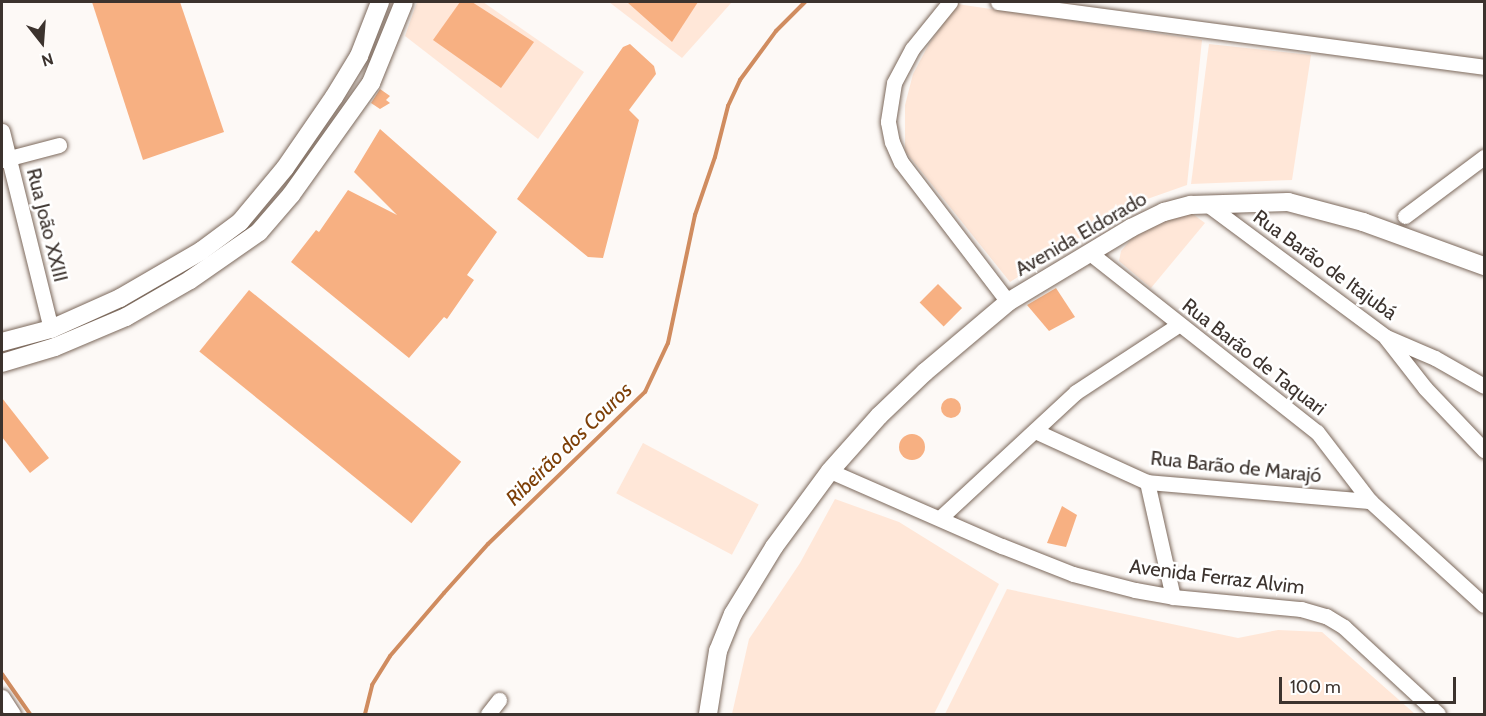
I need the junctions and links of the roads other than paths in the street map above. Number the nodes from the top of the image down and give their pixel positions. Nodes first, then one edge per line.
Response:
1 (380, 2) edge
2 (404, 2) edge
3 (950, 2) edge
4 (998, 2) edge
5 (1485, 67) edge
6 (2, 131) edge
7 (59, 145) dead end
8 (1485, 157) edge
9 (5, 159) edge
10 (1207, 204) junction
11 (1405, 216) dead end
12 (1090, 253) junction
13 (1485, 266) edge
14 (1008, 302) junction
15 (1178, 325) junction
16 (51, 328) junction
17 (1386, 337) junction
18 (2, 342) edge
19 (2, 363) edge
20 (1485, 386) edge
21 (1035, 431) junction
22 (1485, 450) edge
23 (830, 471) junction
24 (1147, 482) junction
25 (1370, 501) junction
26 (940, 518) junction
27 (1173, 597) junction
28 (1485, 605) edge
29 (2, 697) edge
30 (499, 700) dead end
31 (13, 714) edge
32 (488, 714) edge
33 (708, 714) edge
34 (1438, 714) edge

1 - 16 main road
2 - 19 main road
3 - 14 street
4 - 5 street
6 - 9 street, Rua João XXIII
7 - 9 street
8 - 11 street
9 - 16 street, Rua João XXIII
10 - 12 main road, Avenida Eldorado
10 - 13 main road, Avenida Eldorado
10 - 17 street, Rua Barão de Itajubá
12 - 14 main road, Avenida Eldorado
12 - 15 street, Rua Barão de Taquari
14 - 23 main road, Avenida Eldorado
15 - 21 street
15 - 25 street, Rua Barão de Taquari
16 - 18 main road
17 - 20 street, Rua Barão de Itajubá
17 - 22 street
21 - 24 street, Rua Barão de Marajó
21 - 26 street
23 - 26 street, Avenida Ferraz Alvim
23 - 33 main road, Avenida Eldorado
24 - 25 street, Rua Barão de Marajó
24 - 27 street
25 - 28 street, Rua Barão de Taquari
26 - 27 street, Avenida Ferraz Alvim
27 - 34 street, Avenida Ferraz Alvim
29 - 31 street
30 - 32 street

